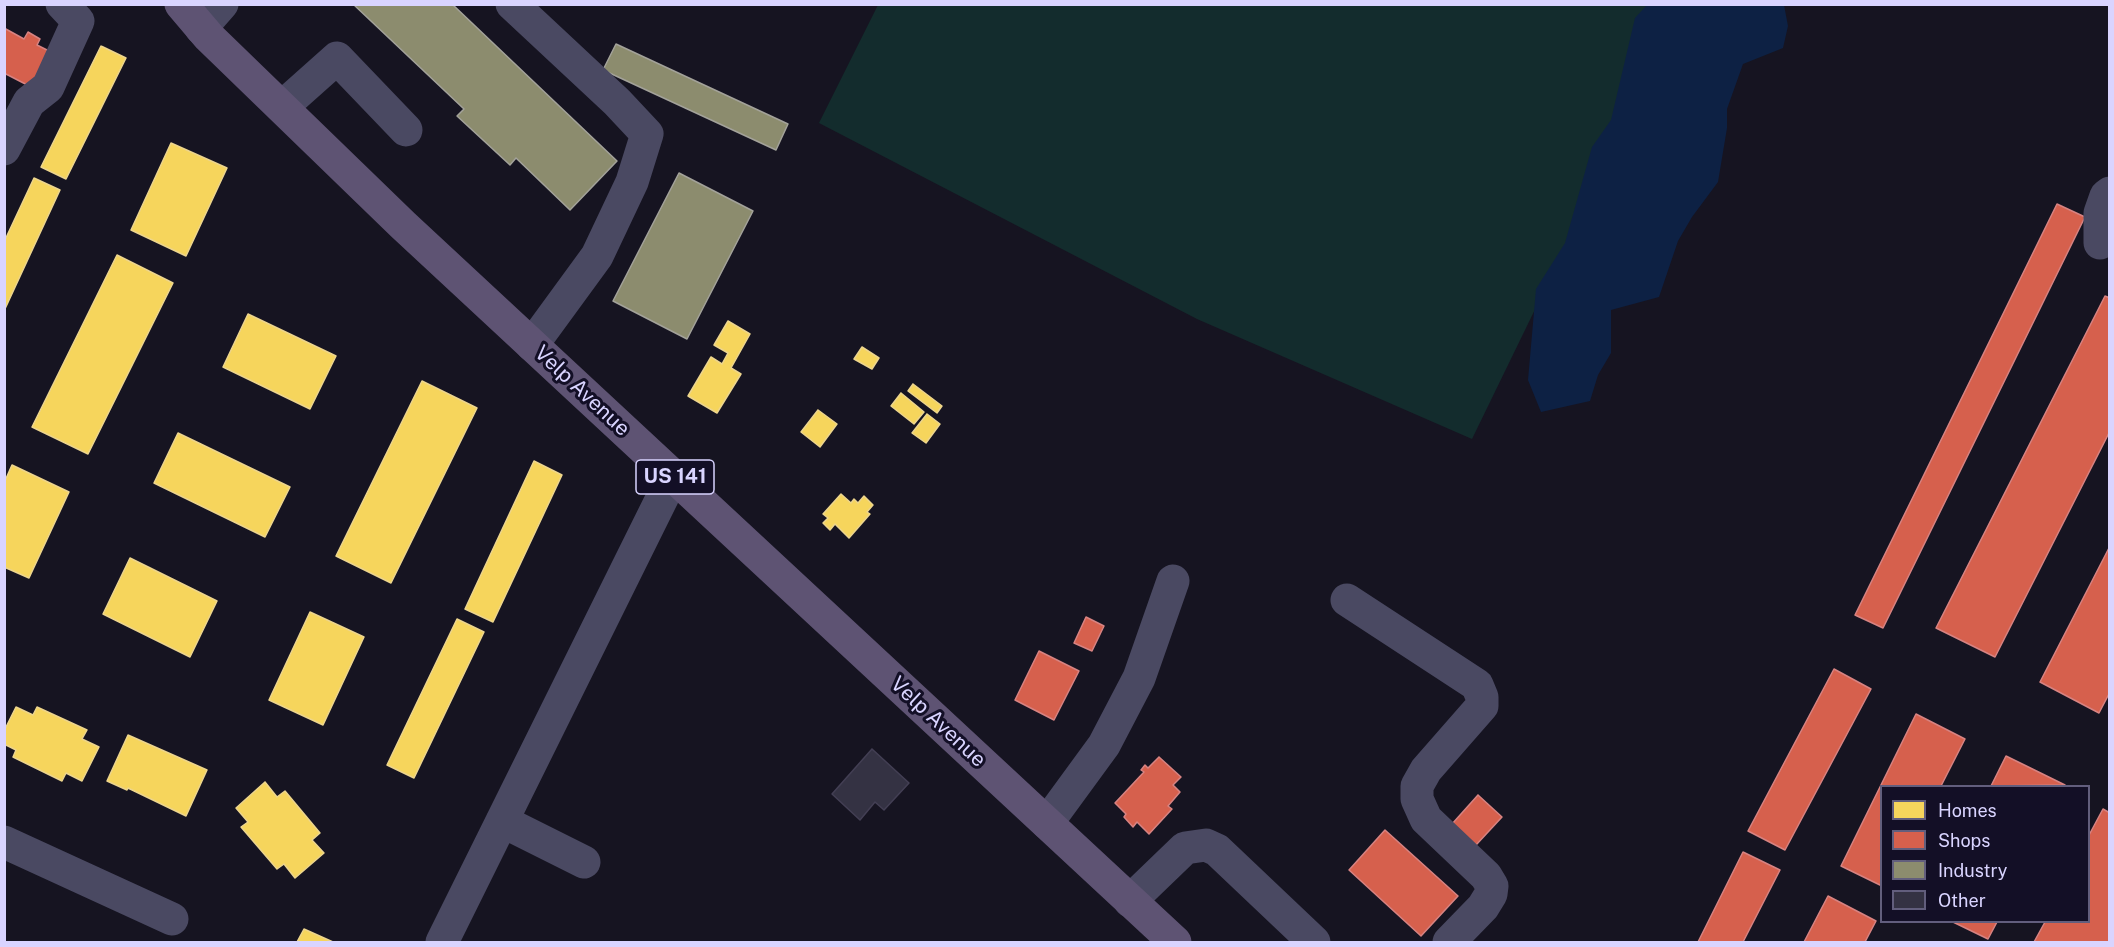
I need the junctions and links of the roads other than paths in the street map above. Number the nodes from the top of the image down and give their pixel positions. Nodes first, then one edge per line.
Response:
1 (512, 4) edge
2 (201, 12) edge
3 (70, 13) edge
4 (282, 107) junction
5 (406, 130) dead end
6 (4, 149) edge
7 (2109, 193) edge
8 (2100, 243) dead end
9 (532, 345) junction
10 (673, 476) junction
11 (1173, 581) dead end
12 (1347, 600) dead end
13 (502, 821) junction
14 (1047, 824) junction
15 (4, 842) edge
16 (584, 862) dead end
17 (1130, 900) junction
18 (172, 919) dead end
19 (442, 942) edge
20 (1175, 942) edge
21 (1314, 942) edge
22 (1449, 942) edge

1 - 9 street
2 - 4 main road, Velp Avenue / US 141
3 - 6 street
4 - 5 street
4 - 9 main road, Velp Avenue / US 141
7 - 8 street
9 - 10 main road, Velp Avenue / US 141
10 - 13 street
10 - 14 main road, Velp Avenue / US 141
11 - 14 street
12 - 22 street
13 - 16 street
13 - 19 street
14 - 17 main road, Velp Avenue / US 141
15 - 18 street
17 - 20 main road, Velp Avenue / US 141
17 - 21 street

